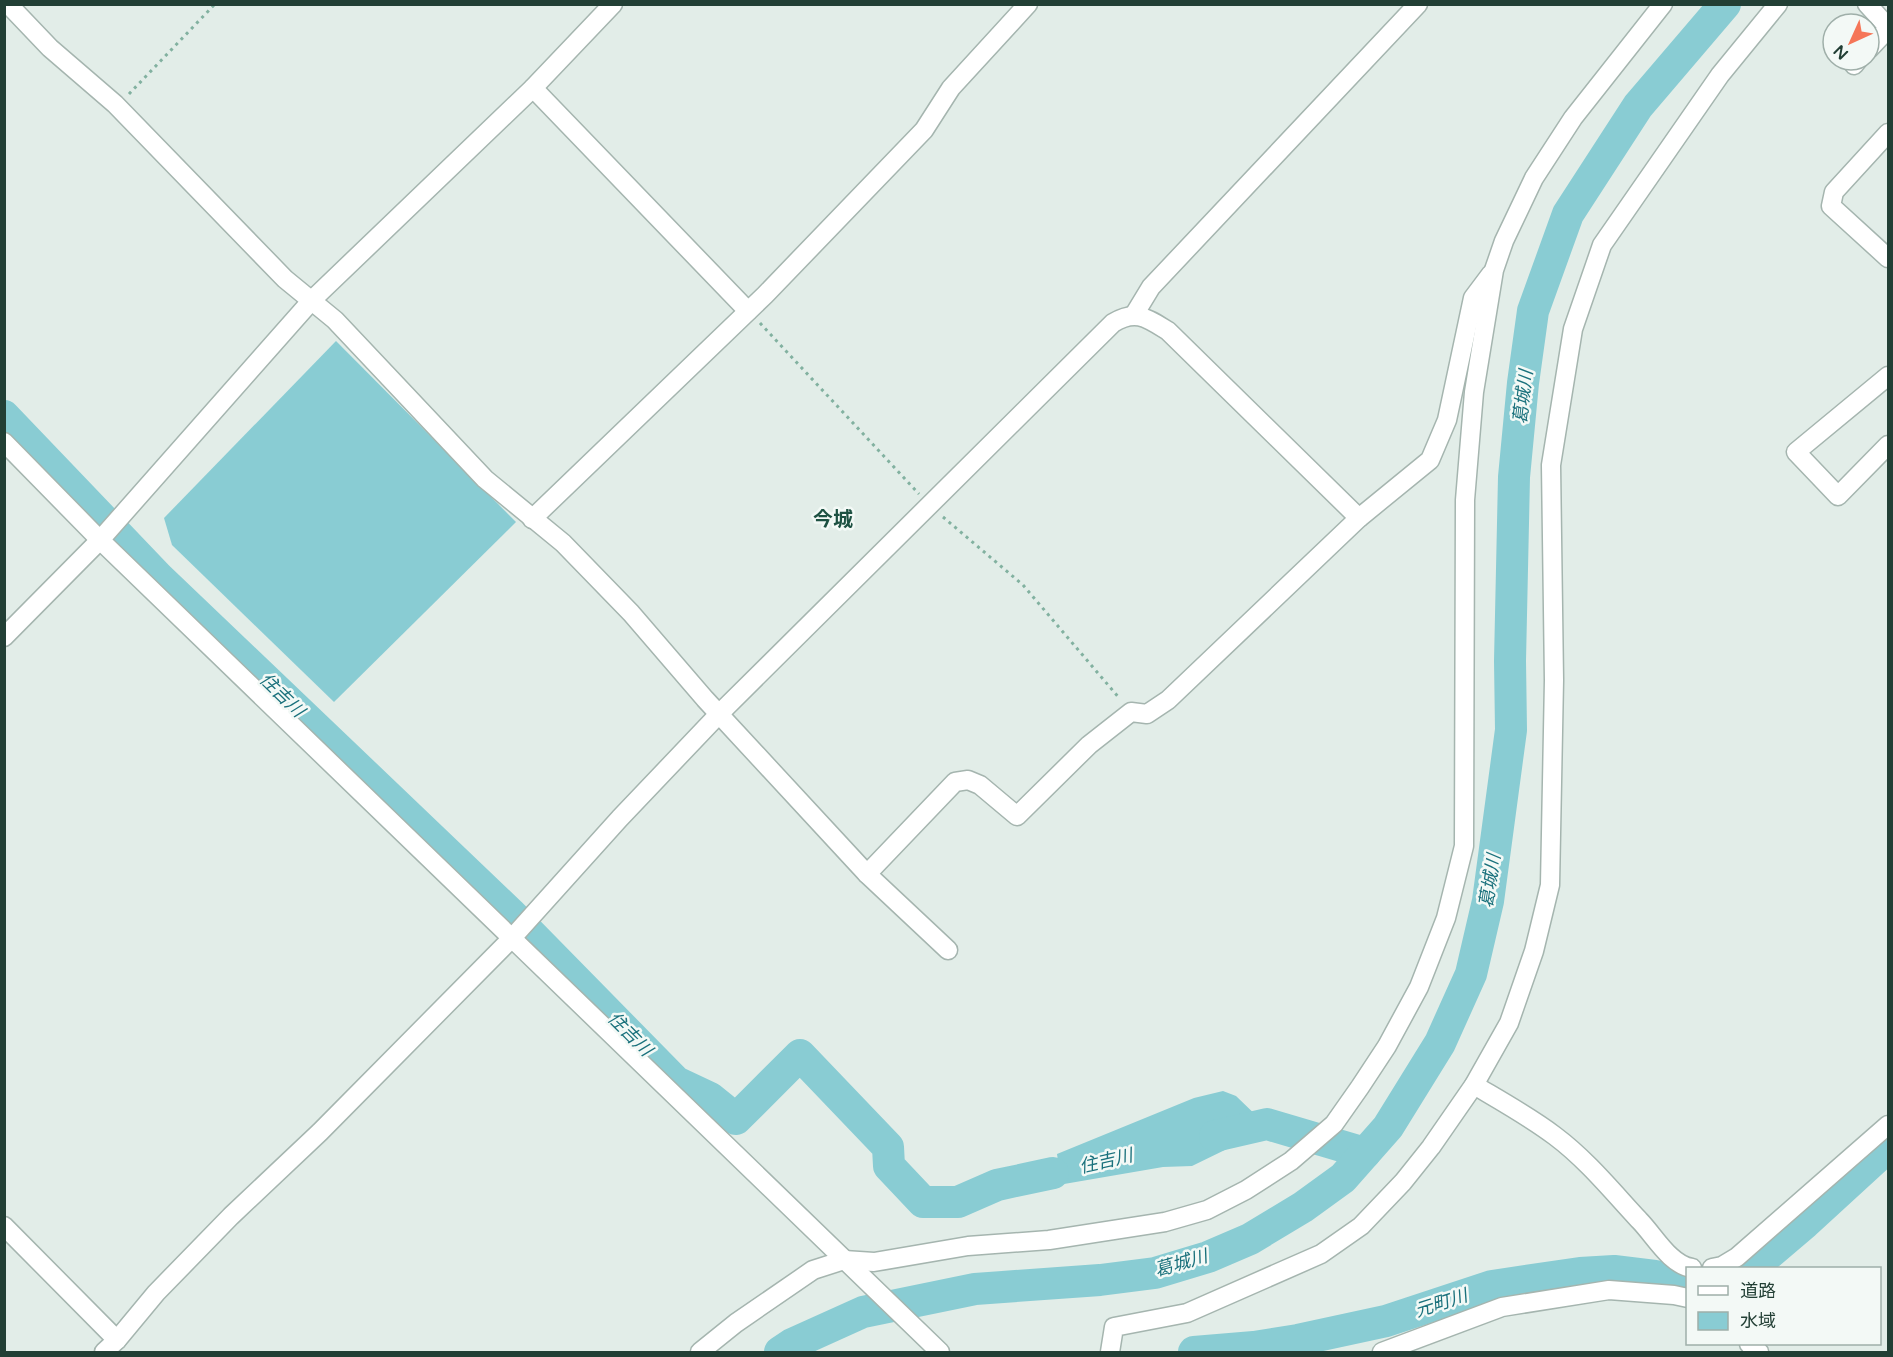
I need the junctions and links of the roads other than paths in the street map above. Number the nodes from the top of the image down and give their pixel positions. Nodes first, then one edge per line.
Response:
1 (8, 4) edge
2 (613, 4) edge
3 (1028, 4) edge
4 (1419, 4) edge
5 (1664, 4) edge
6 (1778, 4) edge
7 (1867, 4) edge
8 (1888, 28) edge
9 (533, 88) junction
10 (1888, 133) edge
11 (1888, 258) edge
12 (1494, 270) junction
13 (312, 300) junction
14 (748, 311) junction
15 (1134, 315) junction
16 (1888, 376) edge
17 (4, 442) edge
18 (1888, 445) edge
19 (1359, 518) junction
20 (532, 519) junction
21 (107, 532) junction
22 (4, 637) edge
23 (719, 714) junction
24 (867, 874) junction
25 (518, 930) junction
26 (948, 950) dead end
27 (1474, 1085) junction
28 (1888, 1125) edge
29 (4, 1226) edge
30 (844, 1260) junction
31 (1680, 1265) edge
32 (1719, 1267) edge
33 (1679, 1295) edge
34 (111, 1346) edge
35 (1111, 1349) edge
36 (700, 1353) edge
37 (939, 1353) edge
38 (1382, 1353) edge

1 - 13 street
2 - 9 street
3 - 14 street
4 - 15 street
5 - 12 street
6 - 27 street
7 - 8 street
9 - 13 street
9 - 14 street
10 - 11 street
12 - 19 street
12 - 30 street
13 - 20 street
13 - 21 street
14 - 20 street
15 - 19 street
15 - 23 street
16 - 18 street
17 - 21 street
19 - 24 street
20 - 23 street
21 - 22 street
21 - 25 street
23 - 24 street
23 - 25 street
24 - 26 street
25 - 30 street
25 - 34 street
27 - 31 street
27 - 35 street
28 - 32 street
29 - 34 street
30 - 36 street
30 - 37 street
31 - 33 street
33 - 38 street

